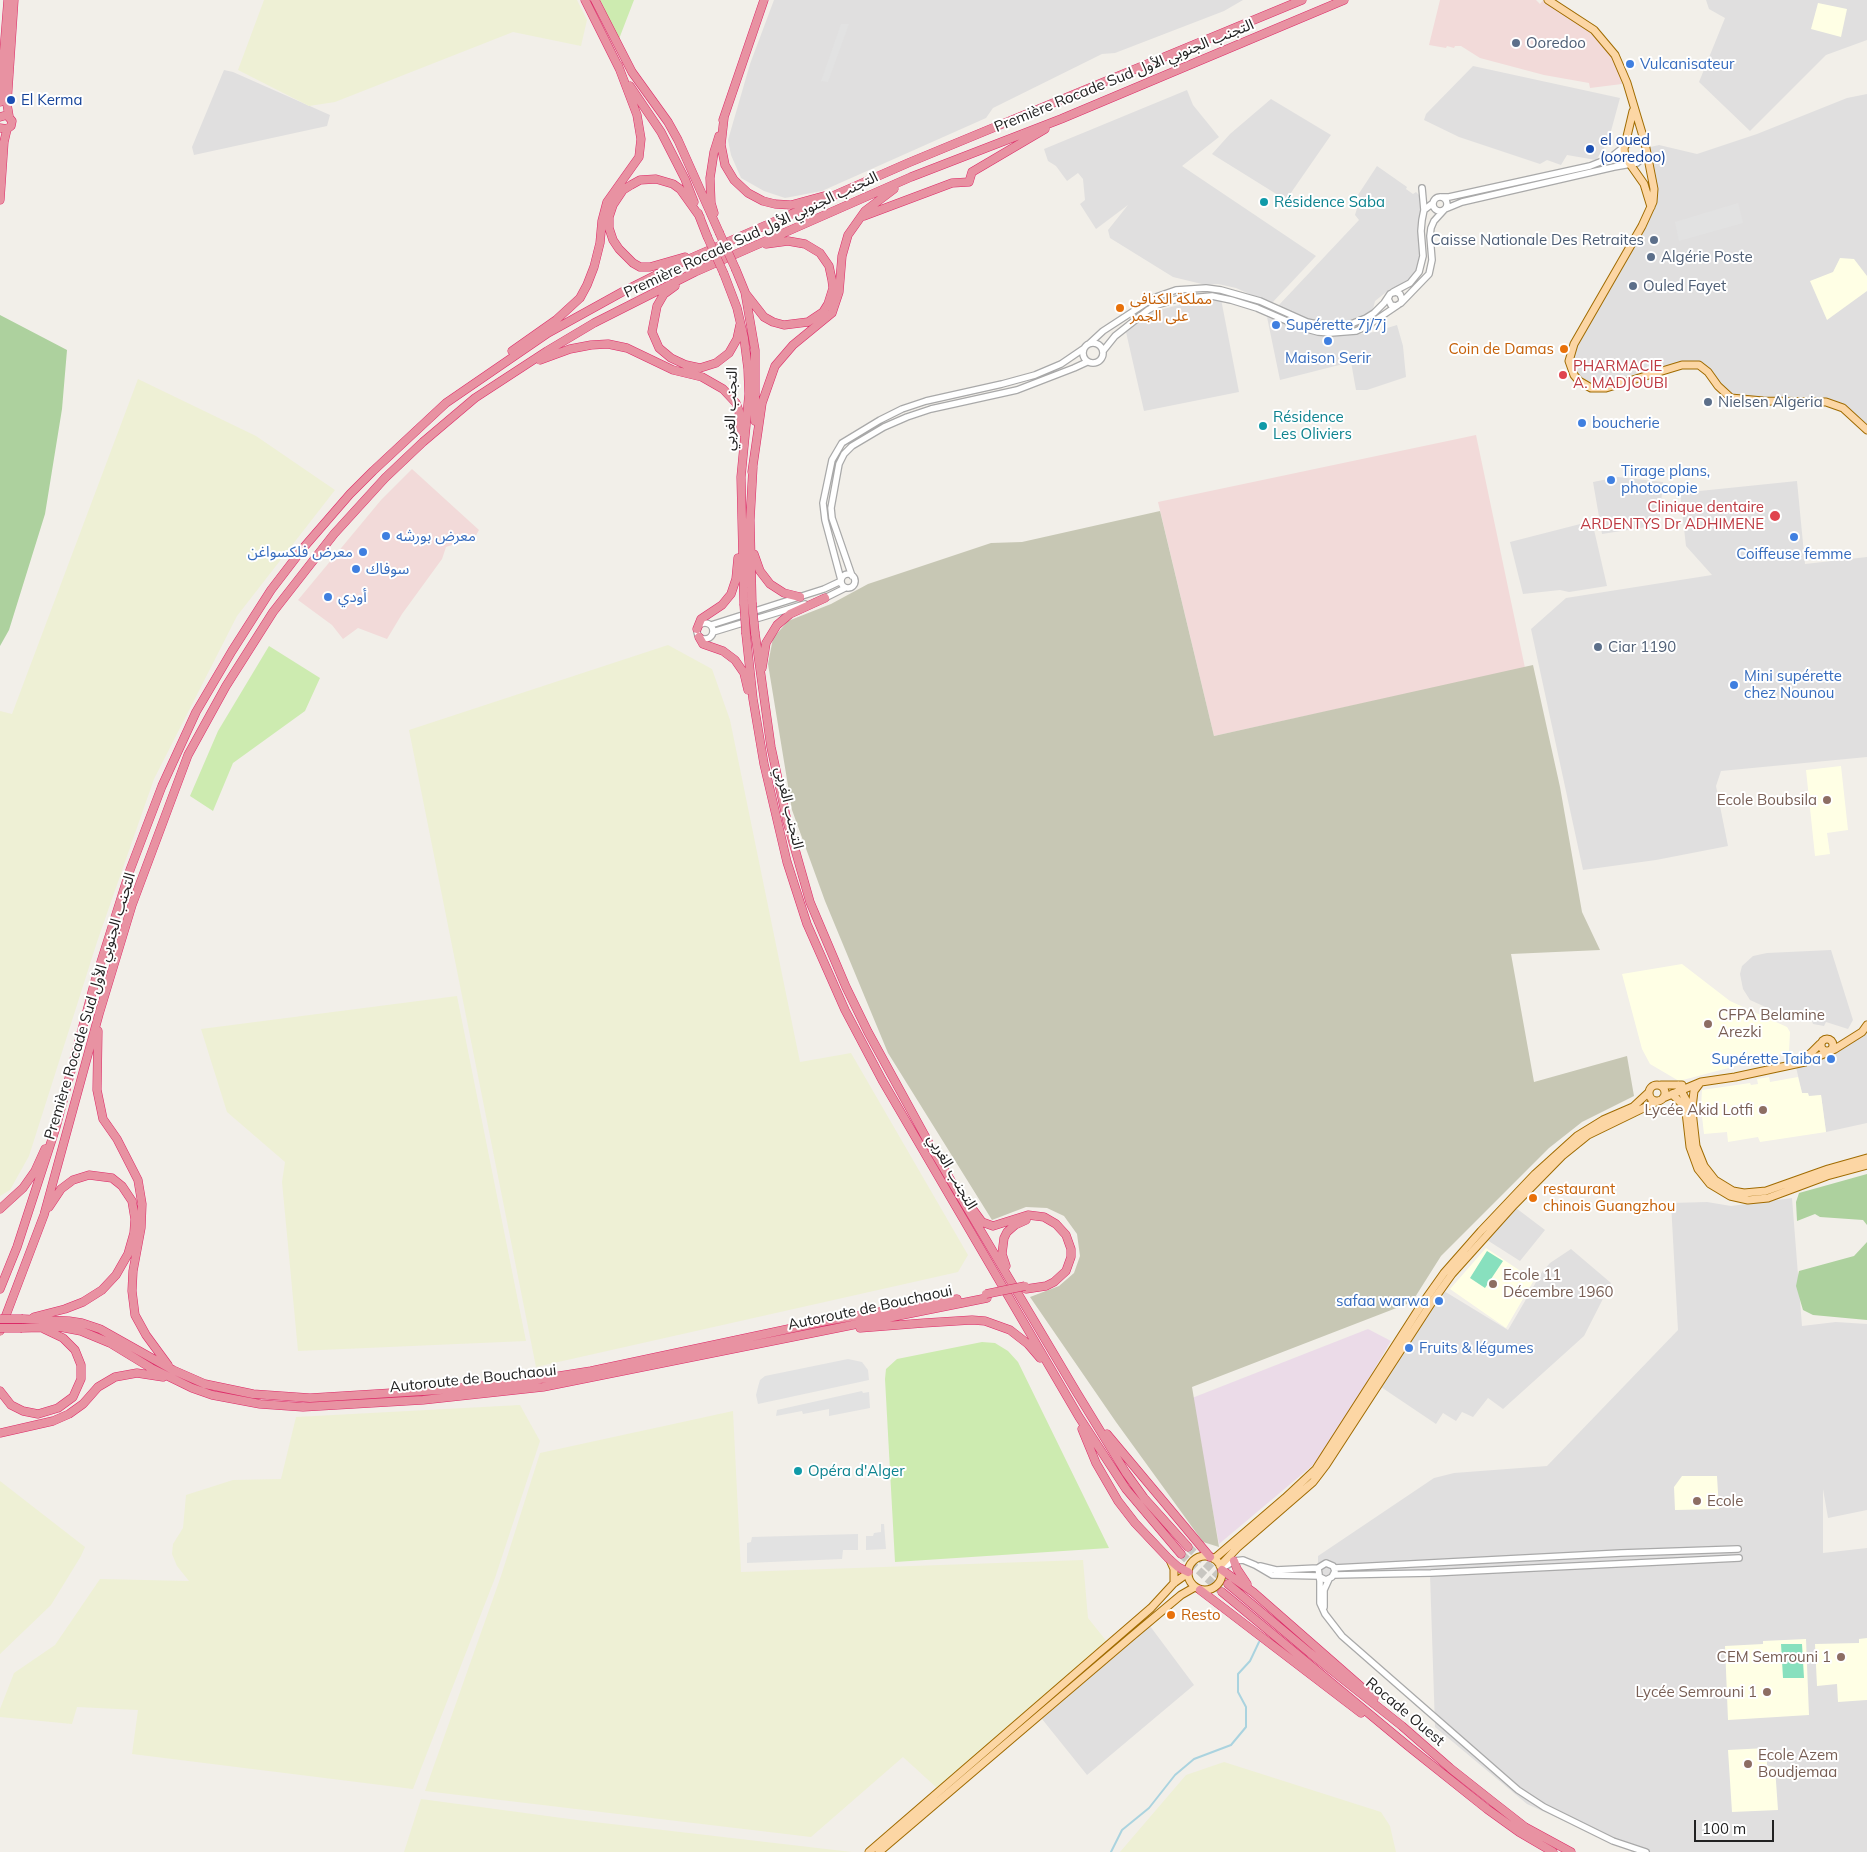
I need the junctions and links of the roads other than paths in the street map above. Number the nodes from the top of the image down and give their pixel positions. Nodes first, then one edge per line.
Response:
1 (8, 0) edge
2 (14, 0) edge
3 (585, 0) edge
4 (595, 0) edge
5 (764, 0) edge
6 (1302, 0) edge
7 (1344, 0) edge
8 (1548, 0) edge
9 (618, 65) junction
10 (0, 102) edge
11 (1634, 109) junction
12 (10, 116) junction
13 (0, 117) edge
14 (724, 118) junction
15 (1061, 118) junction
16 (4, 128) edge
17 (1645, 143) junction
18 (1625, 146) junction
19 (1647, 154) junction
20 (908, 164) junction
21 (1629, 165) junction
22 (911, 177) junction
23 (1422, 188) dead end
24 (1441, 197) junction
25 (0, 200) edge
26 (1433, 203) junction
27 (1651, 208) junction
28 (1444, 209) junction
29 (1424, 210) junction
30 (700, 217) junction
31 (858, 219) junction
32 (719, 232) junction
33 (729, 242) junction
34 (730, 256) junction
35 (689, 275) junction
36 (745, 292) junction
37 (1391, 294) junction
38 (1400, 304) junction
39 (740, 323) junction
40 (1090, 343) junction
41 (1083, 349) junction
42 (1103, 351) junction
43 (1087, 362) junction
44 (516, 372) junction
45 (446, 403) junction
46 (1867, 430) edge
47 (752, 472) junction
48 (741, 476) junction
49 (741, 529) junction
50 (750, 533) junction
51 (852, 576) junction
52 (841, 581) junction
53 (846, 588) junction
54 (800, 597) junction
55 (824, 598) junction
56 (748, 603) junction
57 (711, 625) junction
58 (713, 632) junction
59 (698, 633) junction
60 (761, 680) junction
61 (756, 713) junction
62 (99, 1014) junction
63 (1867, 1025) edge
64 (1856, 1034) junction
65 (1828, 1038) junction
66 (1820, 1044) junction
67 (1830, 1050) junction
68 (1786, 1067) junction
69 (1701, 1082) junction
70 (1661, 1085) junction
71 (1680, 1088) junction
72 (1648, 1093) junction
73 (1672, 1094) junction
74 (1661, 1100) junction
75 (1692, 1110) junction
76 (56, 1126) junction
77 (1867, 1158) edge
78 (1867, 1165) edge
79 (943, 1167) junction
80 (0, 1209) edge
81 (44, 1215) junction
82 (1025, 1288) junction
83 (0, 1289) edge
84 (1019, 1295) junction
85 (986, 1296) junction
86 (0, 1319) edge
87 (24, 1319) junction
88 (37, 1327) junction
89 (0, 1329) edge
90 (804, 1335) junction
91 (172, 1374) junction
92 (0, 1391) edge
93 (1066, 1395) junction
94 (1087, 1410) junction
95 (1079, 1417) junction
96 (0, 1433) edge
97 (1188, 1547) tunnel mouth
98 (1738, 1549) dead end
99 (1181, 1554) tunnel mouth
100 (1529, 1557) junction
101 (1168, 1558) junction
102 (1212, 1558) junction
103 (1516, 1558) junction
104 (1739, 1558) dead end
105 (1234, 1561) junction
106 (1438, 1562) junction
107 (1426, 1563) junction
108 (1255, 1565) junction
109 (1221, 1568) junction
110 (1318, 1568) junction
111 (1517, 1569) junction
112 (1529, 1569) junction
113 (1188, 1573) junction
114 (1426, 1573) junction
115 (1438, 1573) junction
116 (1332, 1574) junction
117 (1319, 1577) junction
118 (1174, 1583) junction
119 (1228, 1584) tunnel mouth
120 (1198, 1588) junction
121 (1222, 1592) tunnel mouth
122 (1253, 1592) junction
123 (1325, 1614) junction
124 (1402, 1726) junction
125 (1408, 1746) junction
126 (869, 1852) edge
127 (879, 1852) edge
128 (1553, 1852) edge
129 (1571, 1852) edge
130 (1646, 1852) edge

1 - 10 highway
2 - 12 highway
3 - 9 highway, التجنب الغربي
4 - 32 highway, التجنب الغربي
5 - 14 highway
6 - 20 highway, Première Rocade Sud التجنب الجنوبي الأول
7 - 15 highway, Première Rocade Sud التجنب الجنوبي الأول
8 - 11 main road
9 - 30 highway, التجنب الغربي
9 - 45 highway
11 - 17 main road
11 - 18 main road
12 - 13 highway
12 - 16 highway
14 - 20 highway
14 - 32 highway
15 - 22 highway, Première Rocade Sud التجنب الجنوبي الأول
15 - 31 highway
16 - 25 highway
17 - 18 street
17 - 19 main road
18 - 21 main road
18 - 24 street
19 - 21 street
19 - 27 main road
20 - 33 highway, Première Rocade Sud التجنب الجنوبي الأول
21 - 27 main road
21 - 28 street
22 - 31 highway
22 - 34 highway, Première Rocade Sud التجنب الجنوبي الأول
23 - 29 street
24 - 26 street
24 - 28 street
26 - 28 street
26 - 29 street
27 - 46 main road
28 - 38 street
29 - 37 street
30 - 33 highway
30 - 39 highway, التجنب الغربي, bridge
31 - 47 highway
32 - 36 highway, التجنب الغربي, bridge
33 - 45 highway, Première Rocade Sud التجنب الجنوبي الأول
34 - 35 highway, Première Rocade Sud التجنب الجنوبي الأول
34 - 36 highway
35 - 39 highway
35 - 44 highway, Première Rocade Sud التجنب الجنوبي الأول
36 - 47 highway, التجنب الغربي
37 - 38 street
37 - 38 street
37 - 40 street
38 - 42 street
39 - 48 highway, التجنب الغربي
40 - 41 street
40 - 42 street
41 - 43 street
41 - 52 street
42 - 43 street
43 - 51 street
44 - 48 highway
44 - 62 highway, Première Rocade Sud التجنب الجنوبي الأول
45 - 76 highway, Première Rocade Sud التجنب الجنوبي الأول
47 - 50 highway, التجنب الغربي
48 - 49 highway, التجنب الغربي
49 - 56 highway, التجنب الغربي
49 - 59 highway
50 - 54 highway
50 - 56 highway, التجنب الغربي
51 - 52 street
51 - 53 street
52 - 53 street
52 - 54 street
53 - 55 street
54 - 57 street
55 - 58 street
55 - 60 highway
56 - 60 highway, التجنب الغربي, bridge
56 - 61 highway, التجنب الغربي, bridge
57 - 58 street
57 - 59 street
58 - 59 street
59 - 61 highway
60 - 79 highway, التجنب الغربي
61 - 93 highway, التجنب الغربي
62 - 81 highway, Première Rocade Sud التجنب الجنوبي الأول
62 - 91 highway
63 - 64 main road
64 - 65 main road
64 - 67 main road
65 - 66 main road
65 - 67 main road
66 - 67 main road
66 - 68 main road
67 - 68 main road
68 - 69 main road
69 - 71 main road
69 - 75 main road
70 - 71 main road
70 - 72 main road
70 - 74 main road
71 - 73 main road
71 - 75 main road
72 - 74 main road
72 - 102 main road
73 - 74 main road
73 - 78 main road
74 - 109 main road
75 - 77 main road
76 - 80 highway
76 - 83 highway, Première Rocade Sud التجنب الجنوبي الأول
79 - 82 highway
79 - 84 highway, التجنب الغربي
81 - 87 highway
81 - 89 highway, Première Rocade Sud التجنب الجنوبي الأول
82 - 84 highway
82 - 85 highway
84 - 94 highway, التجنب الغربي
85 - 90 highway, Autoroute de Bouchaoui
85 - 91 highway, Autoroute de Bouchaoui
86 - 87 highway, Autoroute de Bouchaoui, bridge
87 - 91 highway, Autoroute de Bouchaoui
88 - 89 highway, Autoroute de Bouchaoui, bridge
88 - 91 highway, Autoroute de Bouchaoui
88 - 92 highway
90 - 91 highway, Autoroute de Bouchaoui
90 - 93 highway
91 - 96 highway
93 - 95 highway, التجنب الغربي
94 - 97 highway, التجنب الغربي
94 - 102 highway
95 - 99 highway, التجنب الغربي
95 - 101 highway
98 - 100 street
100 - 103 street
100 - 112 street
101 - 113 highway
101 - 118 main road
102 - 109 main road
102 - 113 main road
103 - 106 street
103 - 111 street
104 - 112 street
105 - 108 street
105 - 109 street
105 - 122 highway
106 - 107 street
106 - 115 street
107 - 114 street
107 - 116 street
108 - 110 street
108 - 117 street
109 - 120 main road
109 - 122 highway
110 - 116 street
110 - 117 street
111 - 112 street
111 - 115 street
113 - 118 main road
113 - 120 main road
114 - 115 street
114 - 116 street
116 - 117 street
116 - 123 street
117 - 123 street
118 - 126 main road
119 - 124 highway, Rocade Ouest
120 - 125 highway
120 - 127 main road
121 - 125 highway, Rocade Ouest
122 - 124 highway
123 - 130 street
124 - 129 highway, Rocade Ouest
125 - 128 highway, Rocade Ouest

